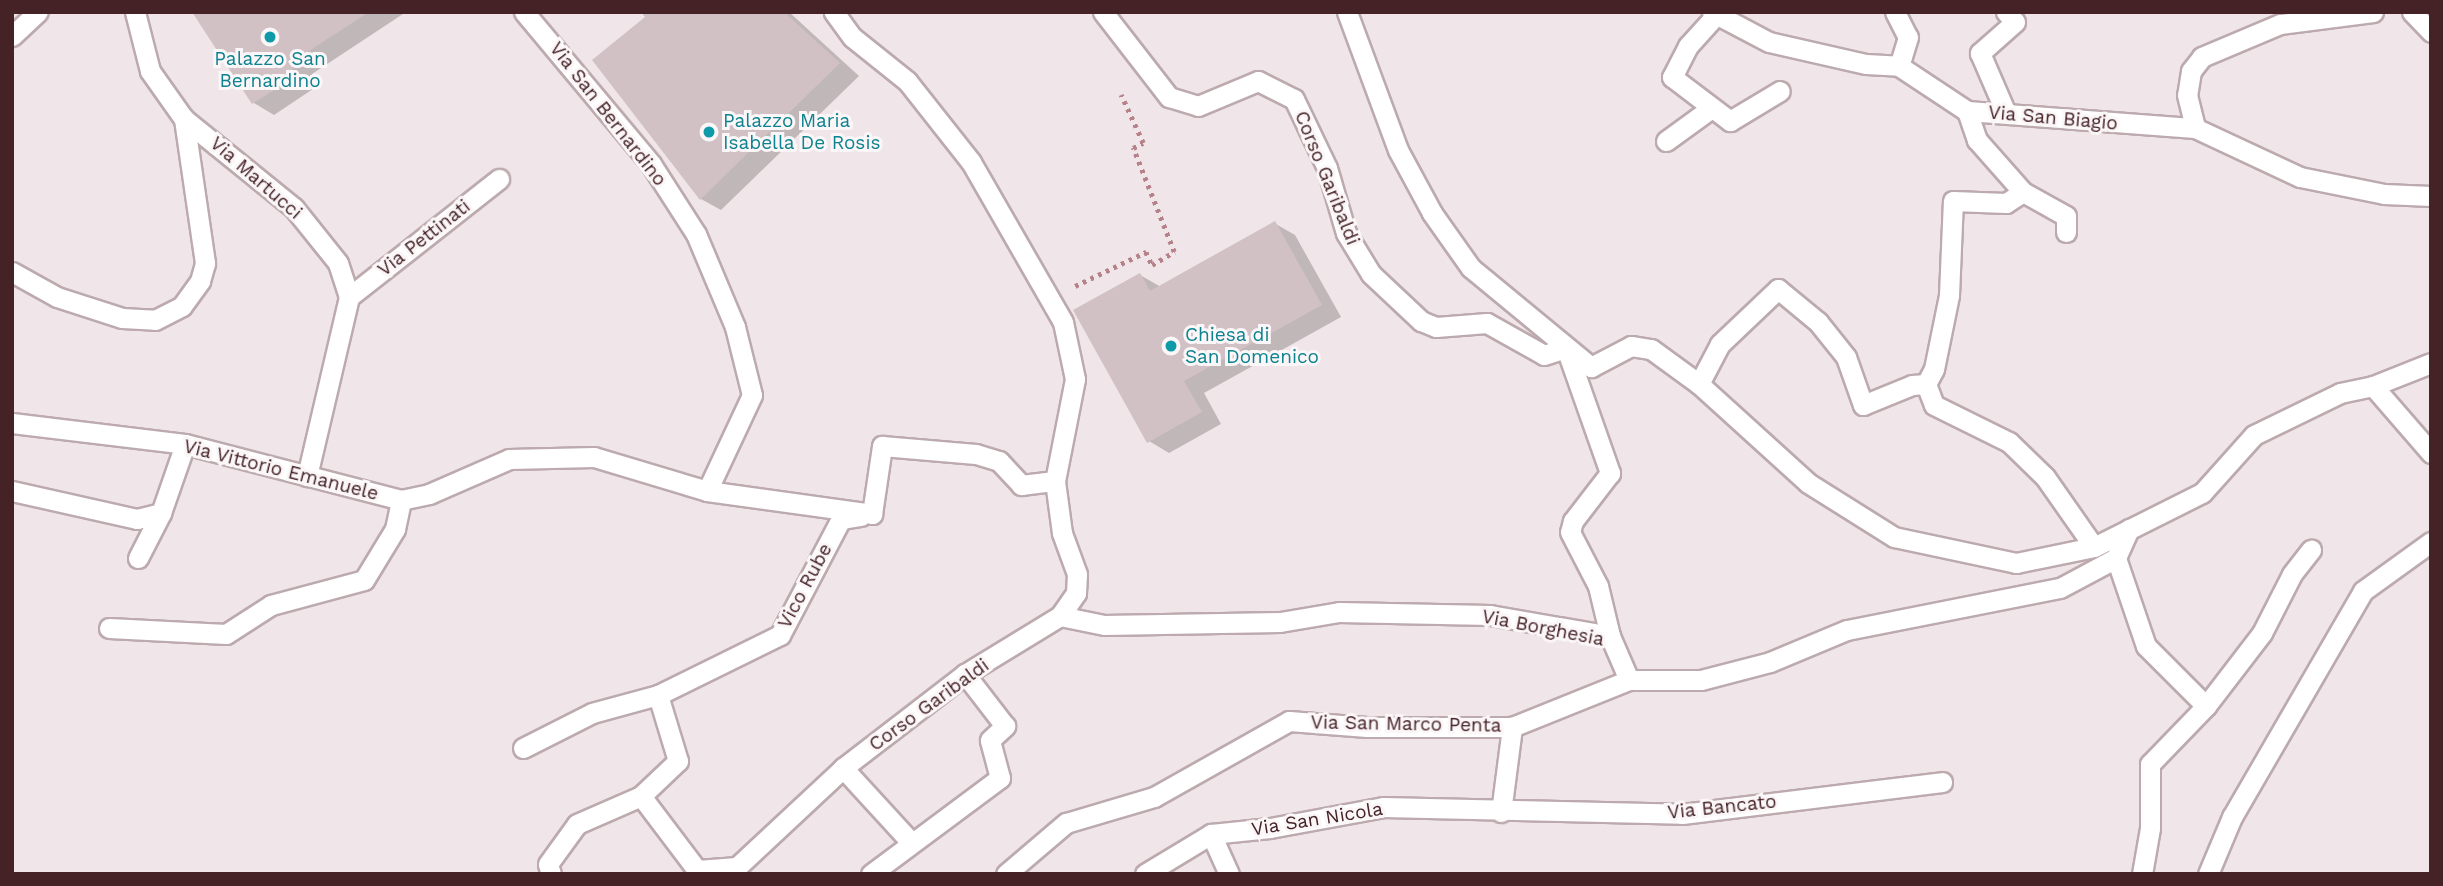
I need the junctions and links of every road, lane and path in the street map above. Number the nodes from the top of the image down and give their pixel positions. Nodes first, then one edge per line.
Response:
1 (38, 12) edge
2 (524, 12) edge
3 (834, 12) edge
4 (1103, 12) edge
5 (1347, 12) edge
6 (1895, 12) edge
7 (2006, 12) edge
8 (2372, 12) edge
9 (2412, 12) edge
10 (1714, 14) edge
11 (135, 16) edge
12 (2431, 32) edge
13 (12, 36) edge
14 (1899, 66) junction
15 (1780, 91) dead end
16 (1121, 95) dead end
17 (1710, 109) junction
18 (1967, 111) junction
19 (2006, 114) junction
20 (184, 119) junction
21 (2195, 128) junction
22 (1666, 141) dead end
23 (499, 179) dead end
24 (2024, 192) junction
25 (2431, 195) edge
26 (2066, 232) dead end
27 (12, 272) edge
28 (1064, 291) dead end
29 (349, 297) junction
30 (1566, 348) junction
31 (2431, 363) edge
32 (1699, 384) junction
33 (1926, 384) junction
34 (2373, 386) junction
35 (12, 423) edge
36 (185, 444) junction
37 (2431, 453) edge
38 (307, 476) junction
39 (1055, 481) junction
40 (12, 491) edge
41 (707, 491) junction
42 (401, 500) junction
43 (161, 513) junction
44 (872, 514) junction
45 (2129, 528) junction
46 (2431, 542) edge
47 (2094, 547) junction
48 (2311, 551) dead end
49 (138, 558) dead end
50 (2116, 558) junction
51 (1060, 616) junction
52 (109, 628) dead end
53 (1610, 636) junction
54 (965, 674) junction
55 (1629, 680) junction
56 (658, 695) junction
57 (2206, 706) junction
58 (1512, 727) junction
59 (523, 748) dead end
60 (843, 768) junction
61 (1942, 782) dead end
62 (641, 796) junction
63 (1501, 812) junction
64 (1211, 834) junction
65 (910, 841) junction
66 (736, 870) edge
67 (551, 874) edge
68 (871, 874) edge
69 (1006, 874) edge
70 (1145, 874) edge
71 (1229, 874) edge
72 (2141, 874) edge
73 (2208, 874) edge

1 - 13 street
2 - 41 street, Via San Bernardino
3 - 39 street, Corso Garibaldi
4 - 30 street, Corso Garibaldi
5 - 30 street
6 - 14 street
7 - 19 street
8 - 21 street
9 - 12 street
10 - 14 street
10 - 17 street
11 - 20 street, Via Martucci
14 - 18 street, Via San Biagio
15 - 17 street
16 - 28 path
17 - 22 street
18 - 19 street, Via San Biagio
18 - 24 street
19 - 21 street, Via San Biagio
20 - 27 street
20 - 29 street, Via Martucci
21 - 25 street
23 - 29 street, Via Pettinati
24 - 26 street
24 - 33 street
29 - 38 street
30 - 32 street
30 - 53 street
31 - 34 street
32 - 33 street
32 - 47 street
33 - 47 street
34 - 37 street
34 - 45 street
35 - 36 street, Via Vittorio Emanuele
36 - 38 street, Via Vittorio Emanuele
36 - 43 street
38 - 42 street, Via Vittorio Emanuele
39 - 44 street
39 - 51 street, Corso Garibaldi
40 - 43 street
41 - 42 street, Via Vittorio Emanuele
41 - 44 street, Via Vittorio Emanuele
42 - 52 street
43 - 49 street
44 - 56 street, Vico Rube
45 - 47 street
45 - 50 street
46 - 73 street
48 - 57 street
50 - 55 street
50 - 57 street
51 - 53 street, Via Borghesia
51 - 54 street, Corso Garibaldi
53 - 55 street, Via Borghesia
54 - 60 street, Corso Garibaldi
54 - 65 street
55 - 58 street, Via San Marco Penta
56 - 59 street, Vico Rube
56 - 62 street
57 - 72 street
58 - 63 street
58 - 69 street, Via San Marco Penta
60 - 65 street
60 - 66 street, Corso Garibaldi
61 - 63 street, Via Bancato
62 - 66 street
62 - 67 street
63 - 64 street, Via San Nicola
64 - 70 street, Via San Nicola
64 - 71 street
65 - 68 street

